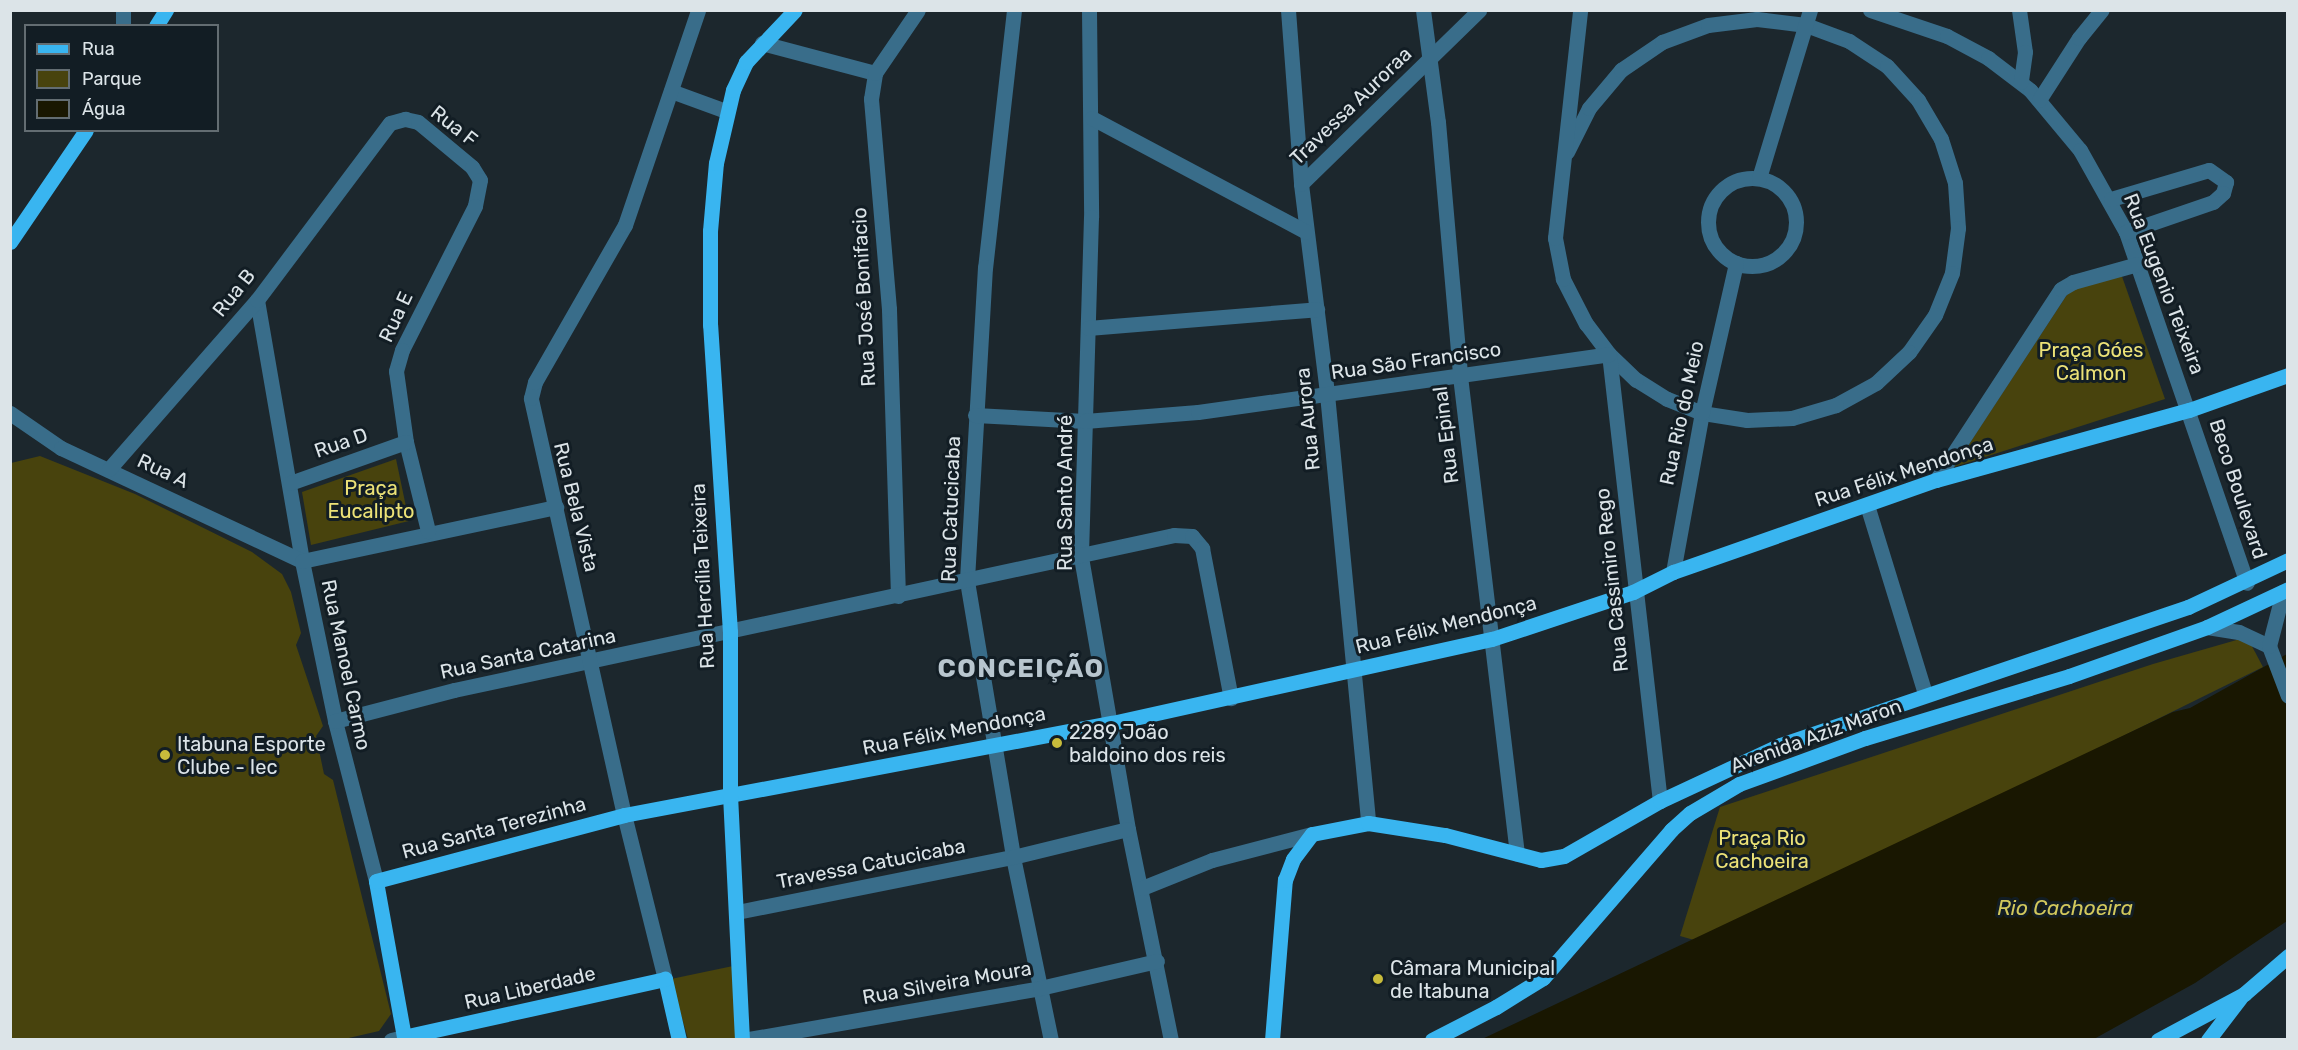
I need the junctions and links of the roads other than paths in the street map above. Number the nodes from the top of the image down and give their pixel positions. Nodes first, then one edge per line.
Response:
1 (166, 10) edge
2 (698, 10) edge
3 (795, 10) edge
4 (918, 10) edge
5 (1014, 10) edge
6 (1089, 10) edge
7 (1288, 10) edge
8 (1423, 10) edge
9 (1479, 10) edge
10 (1580, 10) edge
11 (1870, 10) edge
12 (2019, 10) edge
13 (2102, 10) edge
14 (1808, 18) edge
15 (157, 24) edge
16 (762, 43) junction
17 (1431, 58) junction
18 (875, 73) junction
19 (2021, 82) junction
20 (671, 91) junction
21 (2039, 100) junction
22 (726, 111) junction
23 (1092, 118) junction
24 (85, 132) edge
25 (380, 135) joint
26 (1567, 152) junction
27 (472, 167) joint
28 (1759, 178) junction
29 (1301, 184) junction
30 (2110, 199) junction
31 (1306, 232) junction
32 (2126, 232) junction
33 (10, 242) edge
34 (1736, 263) junction
35 (2138, 264) junction
36 (257, 300) junction
37 (1317, 309) junction
38 (1088, 328) junction
39 (1609, 354) junction
40 (2288, 375) edge
41 (1460, 376) junction
42 (1327, 394) junction
43 (2189, 410) junction
44 (10, 413) edge
45 (1702, 413) junction
46 (975, 415) junction
47 (1085, 421) junction
48 (406, 442) junction
49 (109, 469) junction
50 (1936, 480) junction
51 (290, 483) junction
52 (1867, 505) junction
53 (556, 507) junction
54 (428, 531) junction
55 (1081, 557) junction
56 (2288, 560) edge
57 (302, 561) junction
58 (1673, 572) junction
59 (967, 581) junction
60 (2247, 582) junction
61 (2285, 590) edge
62 (1633, 592) junction
63 (898, 596) junction
64 (2207, 627) junction
65 (730, 632) junction
66 (1492, 639) junction
67 (2271, 649) junction
68 (591, 662) junction
69 (1352, 671) junction
70 (1924, 693) junction
71 (2288, 696) edge
72 (1231, 698) junction
73 (335, 721) junction
74 (1112, 723) junction
75 (992, 745) junction
76 (730, 795) junction
77 (1660, 801) junction
78 (624, 815) junction
79 (1368, 823) junction
80 (1128, 829) junction
81 (1312, 834) junction
82 (1517, 854) junction
83 (1013, 857) junction
84 (376, 881) junction
85 (1142, 888) junction
86 (737, 912) junction
87 (2288, 956) edge
88 (1157, 961) junction
89 (665, 979) junction
90 (1040, 988) junction
91 (2244, 994) junction
92 (398, 1038) edge
93 (679, 1040) edge
94 (742, 1040) edge
95 (1052, 1040) edge
96 (1171, 1040) edge
97 (1272, 1040) edge
98 (1432, 1040) edge
99 (2158, 1040) edge
100 (2208, 1040) edge

1 - 15 main road
2 - 20 street, Rua Bela Vista
3 - 16 main road, Rua Hercília Teixeira
4 - 18 street, Rua José Bonifacio
5 - 46 street, Rua Catucicaba
6 - 23 street, Rua Santo André
7 - 29 street, Rua Aurora
8 - 17 street, Rua Epinal
9 - 17 street
10 - 26 street
11 - 19 street, Rua Eugenio Teixeira
12 - 19 street
13 - 21 street
14 - 26 street
14 - 28 street
14 - 45 street
16 - 18 street
16 - 22 main road, Rua Hercília Teixeira
17 - 29 street, Travessa Auroraa
17 - 41 street, Rua Epinal
18 - 63 street, Rua José Bonifacio
19 - 21 street, Rua Eugenio Teixeira
20 - 22 street
20 - 53 street, Rua Bela Vista
21 - 30 street, Rua Eugenio Teixeira
22 - 65 main road, Rua Hercília Teixeira
23 - 31 street
23 - 38 street, Rua Santo André
24 - 33 main road
25 - 27 street, Rua F
25 - 36 street, Rua B
26 - 39 street
27 - 48 street, Rua E
28 - 34 street
28 - 34 street
29 - 31 street, Rua Aurora
30 - 32 street, Rua Eugenio Teixeira
30 - 32 street
31 - 37 street, Rua Aurora
32 - 35 street, Rua Eugenio Teixeira
34 - 45 street, Rua Rio do Meio
35 - 43 street, Rua Eugenio Teixeira
35 - 50 street
36 - 49 street, Rua B
36 - 51 street, Rua Manoel Carmo
37 - 38 street
37 - 42 street, Rua Aurora
38 - 47 street, Rua Santo André
39 - 41 street, Rua São Francisco
39 - 45 street
39 - 62 street, Rua Cassimiro Rego
40 - 43 main road, Rua Félix Mendonça
41 - 42 street, Rua São Francisco
41 - 66 street, Rua Epinal
42 - 47 street, Rua São Francisco
42 - 69 street, Rua Aurora
43 - 50 main road, Rua Félix Mendonça
43 - 60 street, Beco Boulevard
44 - 49 street, Rua A
45 - 58 street, Rua Rio do Meio
46 - 47 street, Rua São Francisco
46 - 59 street, Rua Catucicaba
47 - 55 street, Rua Santo André
48 - 51 street, Rua D
48 - 54 street, Rua E
49 - 57 street, Rua A
50 - 52 main road, Rua Félix Mendonça
51 - 57 street, Rua Manoel Carmo
52 - 58 main road, Rua Félix Mendonça
52 - 70 street
53 - 54 street
53 - 68 street, Rua Bela Vista
54 - 57 street
55 - 59 street, Rua Santa Catarina
55 - 72 street, Rua Santa Catarina
55 - 74 street, Rua Santo André
56 - 60 main road, Avenida Aziz Maron
57 - 73 street, Rua Manoel Carmo
58 - 62 main road, Rua Félix Mendonça
59 - 63 street, Rua Santa Catarina
59 - 75 street, Rua Catucicaba
60 - 70 main road, Avenida Aziz Maron
61 - 64 main road, Avenida Aziz Maron
61 - 67 street
62 - 66 main road, Rua Félix Mendonça
62 - 77 street, Rua Cassimiro Rego
63 - 65 street, Rua Santa Catarina
64 - 67 street
64 - 98 main road, Avenida Aziz Maron
65 - 68 street, Rua Santa Catarina
65 - 76 main road, Rua Hercília Teixeira
66 - 69 main road, Rua Félix Mendonça
66 - 82 street, Rua Epinal
67 - 71 street
68 - 73 street, Rua Santa Catarina
68 - 78 street, Rua Bela Vista
69 - 72 main road, Rua Félix Mendonça
69 - 79 street, Rua Aurora
70 - 77 main road, Avenida Aziz Maron
72 - 74 main road, Rua Félix Mendonça
73 - 84 street, Rua Manoel Carmo
74 - 75 main road, Rua Félix Mendonça
74 - 80 street, Rua Santo André
75 - 76 main road, Rua Félix Mendonça
75 - 83 street, Rua Catucicaba
76 - 78 main road, Rua Félix Mendonça
76 - 86 main road, Rua Hercília Teixeira
77 - 82 main road, Avenida Aziz Maron
78 - 84 main road, Rua Santa Terezinha
78 - 89 street, Rua Bela Vista
79 - 81 main road, Avenida Aziz Maron
79 - 82 main road, Avenida Aziz Maron
80 - 83 street, Travessa Catucicaba
80 - 85 street, Rua Santo André
81 - 85 street
81 - 97 main road
83 - 86 street, Travessa Catucicaba
83 - 90 street, Rua Catucicaba
84 - 92 main road, Rua Manoel Carmo
85 - 88 street, Rua Santo André
86 - 94 main road, Rua Hercília Teixeira
87 - 91 main road
88 - 90 street, Rua Silveira Moura
88 - 96 street, Rua Santo André
89 - 92 main road, Rua Liberdade
89 - 93 main road, Rua Bela Vista
90 - 94 street, Rua Silveira Moura
90 - 95 street, Rua Catucicaba
91 - 99 main road
91 - 100 main road

